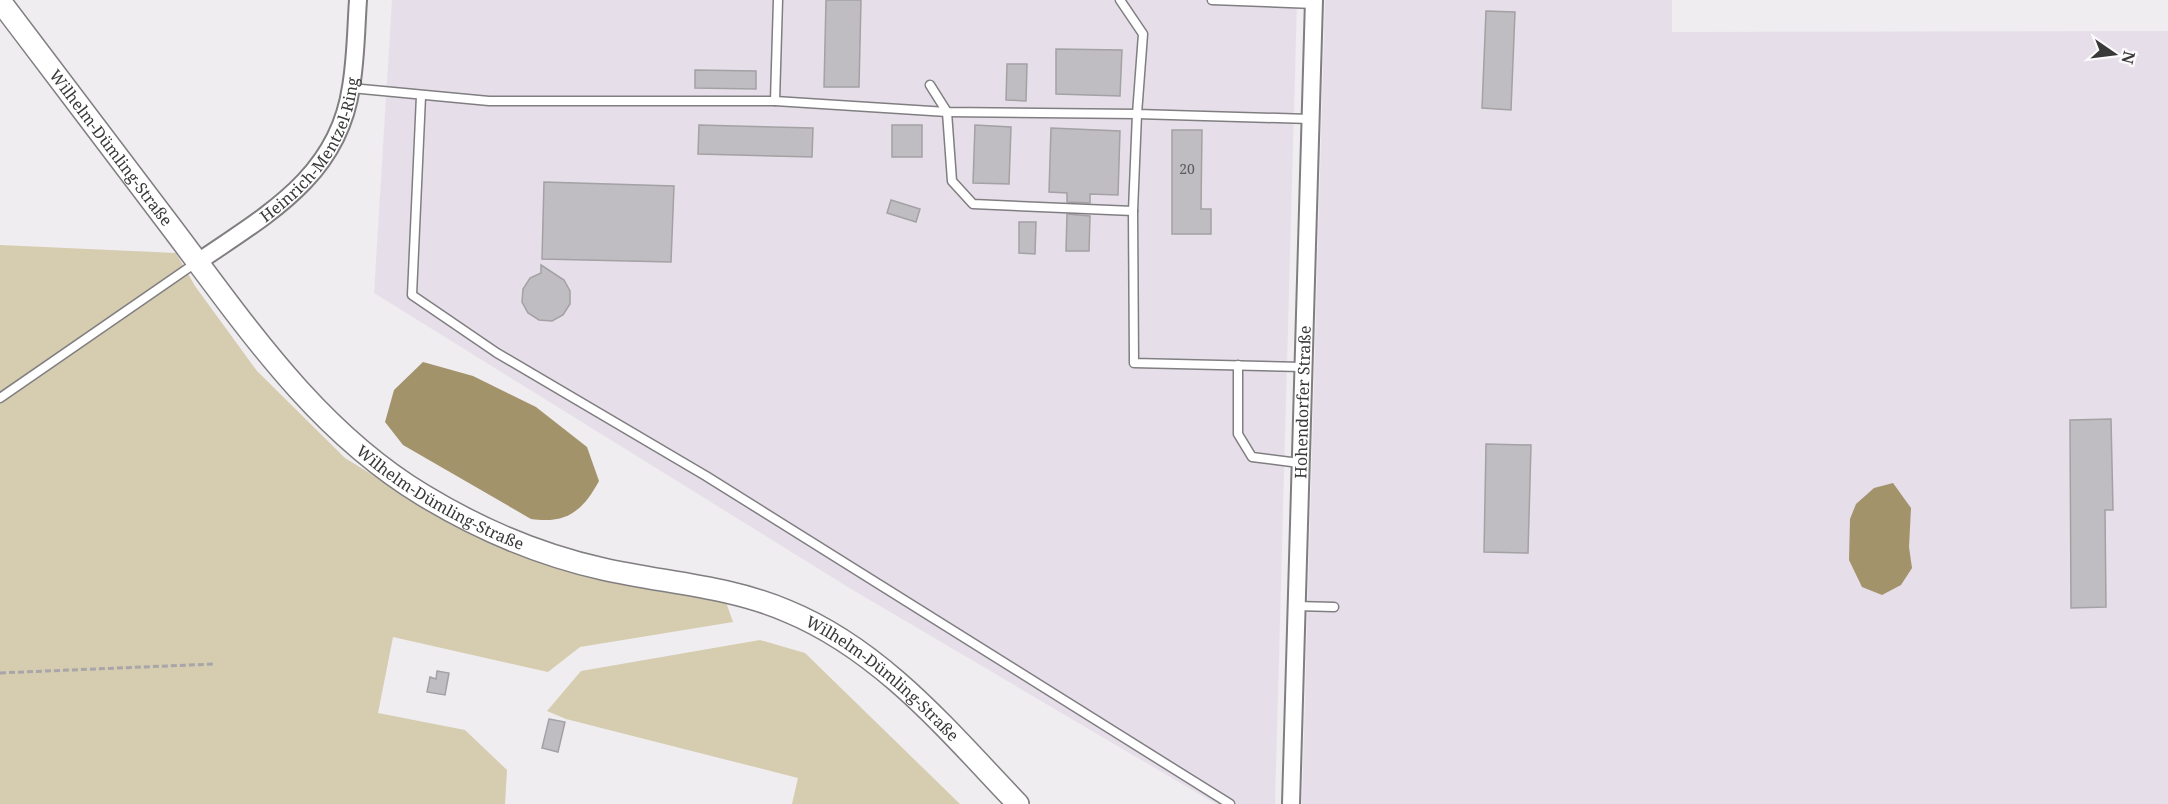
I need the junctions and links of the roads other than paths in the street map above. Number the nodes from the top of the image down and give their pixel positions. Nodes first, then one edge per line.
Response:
1 (358, 0) edge
2 (778, 0) edge
3 (1120, 0) edge
4 (1212, 0) edge
5 (0, 1) edge
6 (1314, 2) edge
7 (930, 86) dead end
8 (351, 88) junction
9 (421, 96) junction
10 (775, 101) junction
11 (947, 112) junction
12 (1137, 114) junction
13 (1310, 119) junction
14 (1133, 211) junction
15 (198, 262) junction
16 (1238, 365) junction
17 (1302, 367) junction
18 (0, 398) edge
19 (1299, 463) junction
20 (1296, 606) junction
21 (1334, 607) dead end
22 (1018, 804) edge
23 (1230, 804) edge
24 (1292, 804) edge

1 - 8 street, Heinrich-Mentzel-Ring
2 - 10 lane
3 - 12 lane
4 - 6 lane
5 - 15 street, Wilhelm-Dümling-Straße
6 - 13 street, Hohendorfer Straße
7 - 11 lane
8 - 9 lane
8 - 15 street, Heinrich-Mentzel-Ring
9 - 10 lane
9 - 23 lane
10 - 11 lane
11 - 12 lane
11 - 14 lane
12 - 13 lane
12 - 14 lane
13 - 17 street, Hohendorfer Straße
14 - 16 lane
15 - 18 lane
15 - 22 street, Wilhelm-Dümling-Straße
16 - 17 lane
16 - 19 lane
17 - 19 street, Hohendorfer Straße
19 - 20 street, Hohendorfer Straße
20 - 21 lane
20 - 24 street, Hohendorfer Straße

